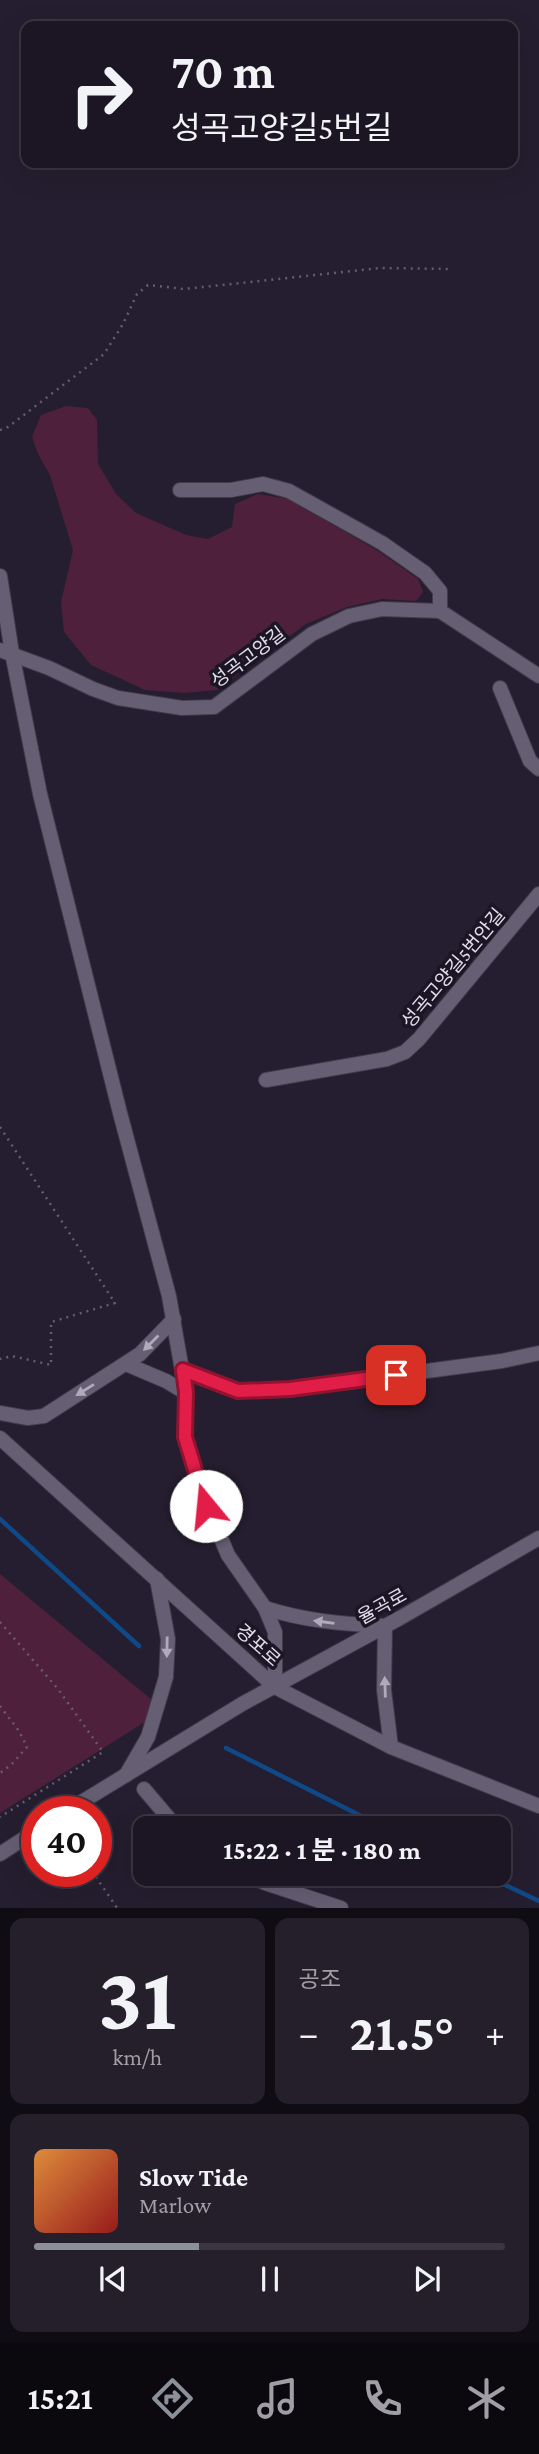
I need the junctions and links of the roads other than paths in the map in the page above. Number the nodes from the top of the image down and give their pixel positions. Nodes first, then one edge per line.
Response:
1 (180, 490) dead end
2 (0, 576) edge
3 (440, 611) junction
4 (6, 652) edge
5 (539, 676) edge
6 (500, 688) dead end
7 (539, 769) edge
8 (539, 894) edge
9 (266, 1080) dead end
10 (174, 1319) junction
11 (539, 1353) edge
12 (126, 1364) junction
13 (183, 1370) junction
14 (186, 1392) junction
15 (0, 1413) edge
16 (0, 1438) edge
17 (539, 1538) edge
18 (157, 1580) junction
19 (265, 1608) junction
20 (385, 1626) junction
21 (275, 1686) junction
22 (391, 1747) junction
23 (125, 1777) junction
24 (144, 1788) dead end
25 (93, 1796) edge
26 (539, 1805) edge
27 (167, 1816) edge
28 (21, 1840) edge
29 (0, 1854) edge
30 (274, 1886) edge
31 (341, 1908) edge

1 - 3 street
2 - 4 street
3 - 4 street, 성곡고양길
3 - 5 street
4 - 10 street
6 - 7 street
8 - 9 street, 성곡고양길5번안길
10 -> 12 street
10 - 13 street
11 - 13 street
12 - 14 street
12 -> 15 street
13 - 14 street
14 - 19 street
16 - 18 street, 경포로
17 - 20 street, 율곡로
18 - 21 street, 경포로
18 -> 23 street
20 -> 19 street
19 - 21 street
20 - 21 street, 율곡로
22 -> 20 street
21 - 22 street, 경포로
21 - 23 street, 율곡로
22 - 26 street, 경포로
23 - 25 street
24 - 27 street
28 - 29 street
30 - 31 street

